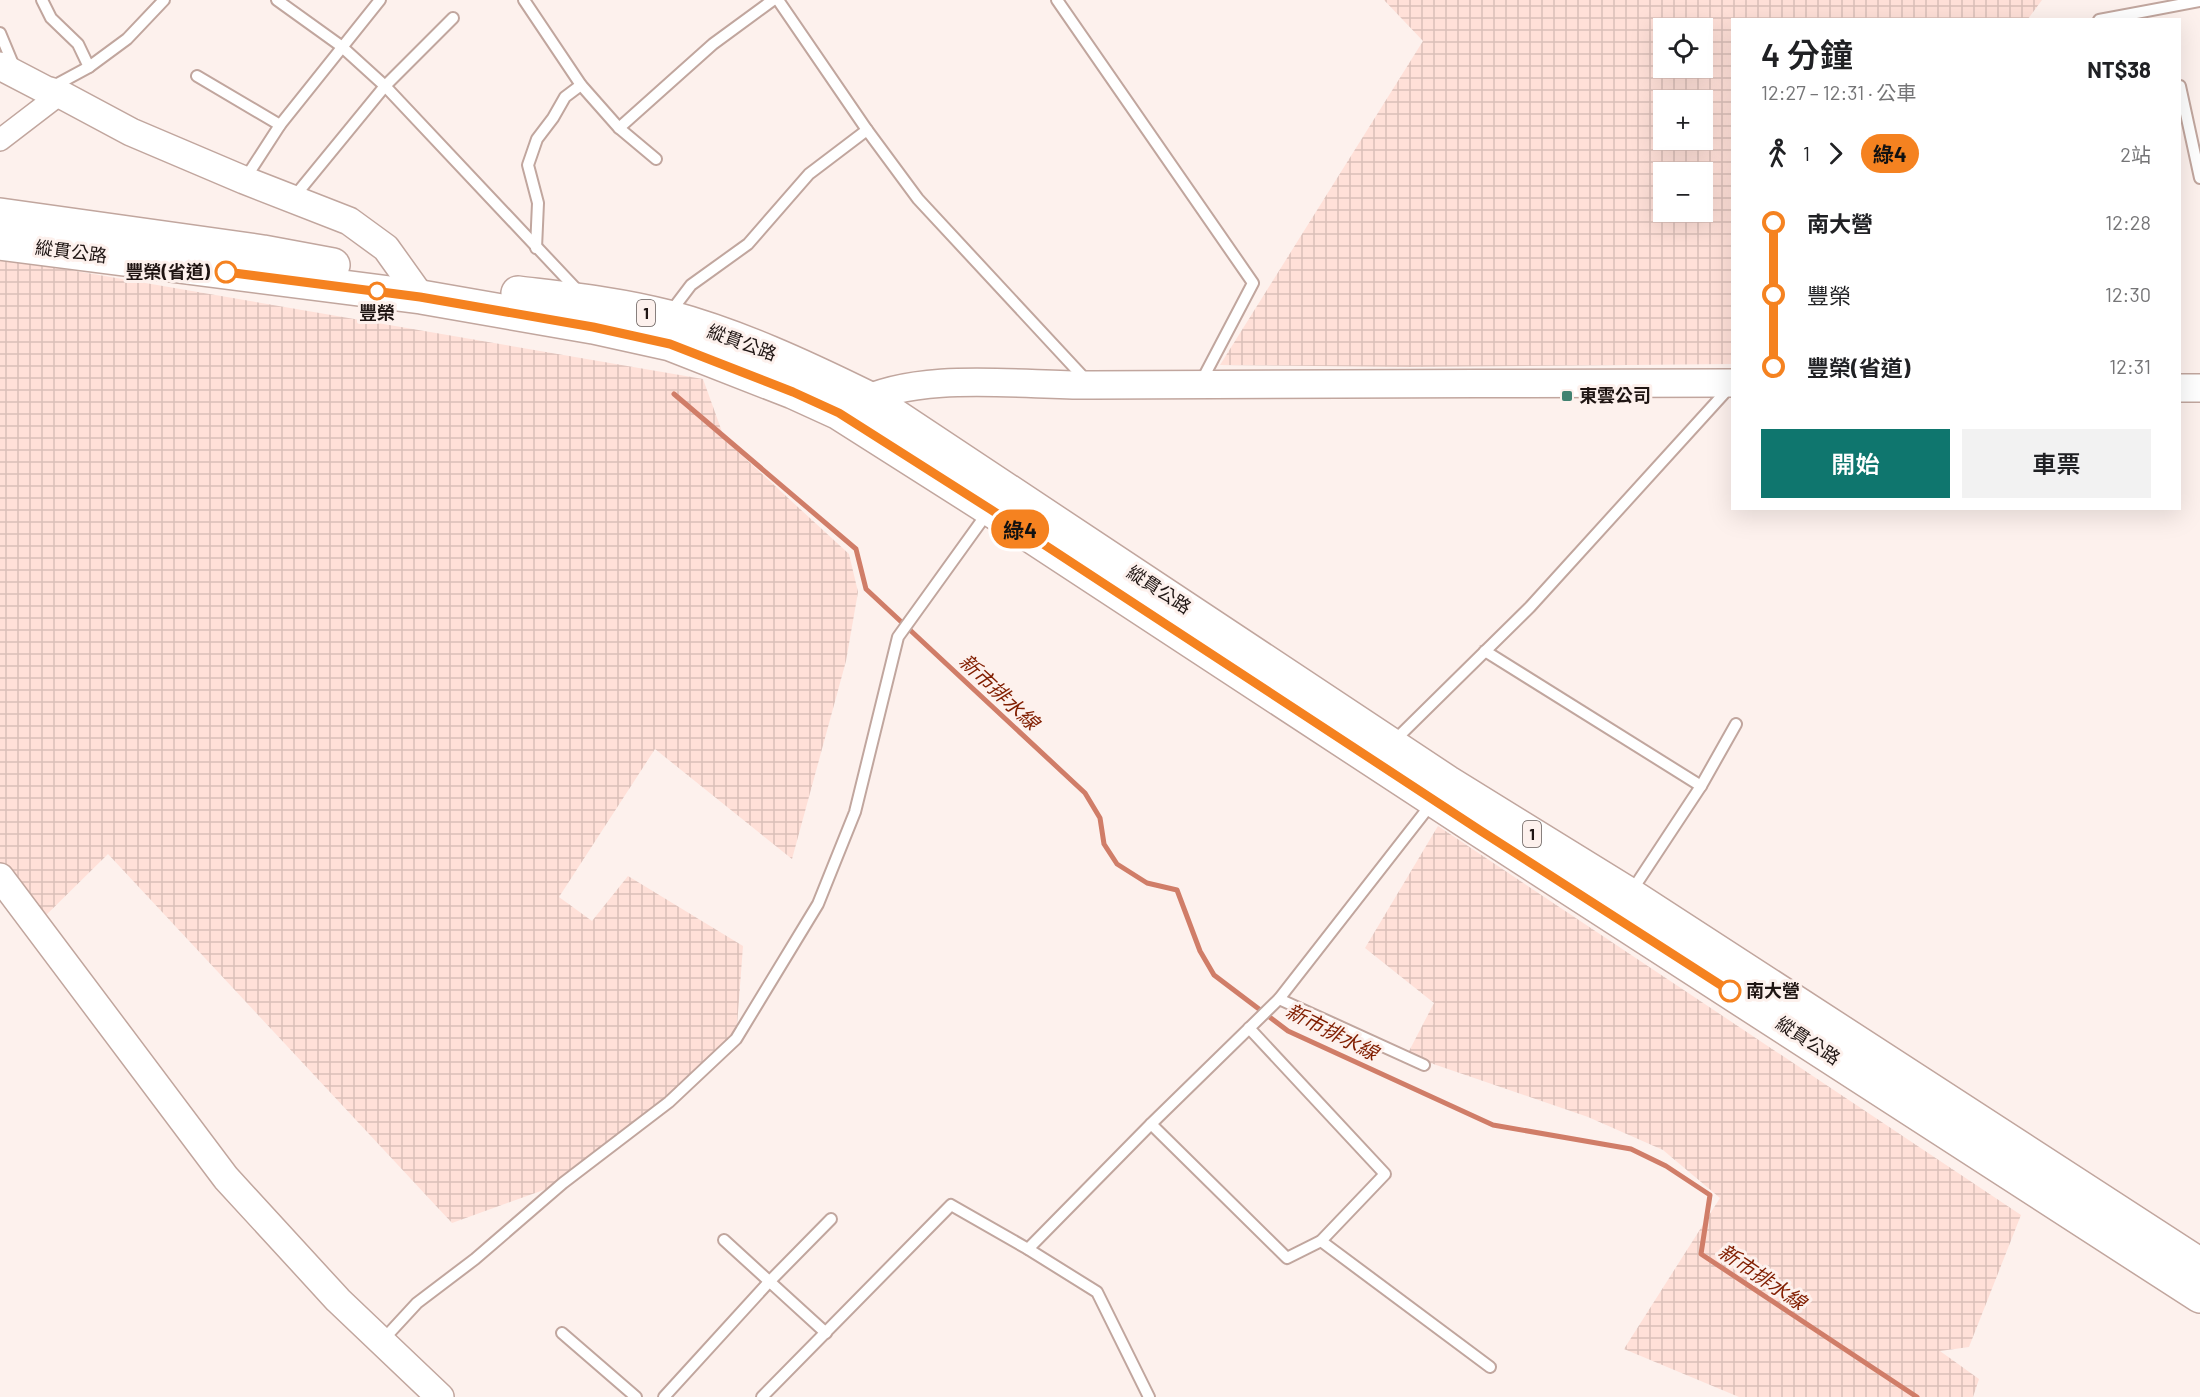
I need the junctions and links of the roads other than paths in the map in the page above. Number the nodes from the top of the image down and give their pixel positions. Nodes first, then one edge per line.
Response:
1 (42, 0) edge
2 (165, 0) edge
3 (277, 0) edge
4 (380, 0) edge
5 (524, 0) edge
6 (773, 0) edge
7 (778, 0) edge
8 (1058, 0) edge
9 (2200, 1) edge
10 (2164, 14) edge
11 (453, 18) dead end
12 (2121, 18) edge
13 (0, 33) edge
14 (341, 46) junction
15 (90, 67) junction
16 (9, 71) edge
17 (197, 76) dead end
18 (581, 85) junction
19 (385, 86) junction
20 (2181, 91) edge
21 (53, 92) junction
22 (280, 126) junction
23 (619, 128) junction
24 (867, 130) junction
25 (0, 140) edge
26 (656, 159) dead end
27 (2200, 178) edge
28 (244, 180) junction
29 (293, 199) junction
30 (0, 215) edge
31 (0, 243) edge
32 (536, 248) junction
33 (415, 288) junction
34 (588, 302) junction
35 (667, 317) junction
36 (1201, 383) junction
37 (1731, 384) edge
38 (1092, 385) junction
39 (1731, 385) edge
40 (2181, 388) edge
41 (2200, 388) edge
42 (868, 398) junction
43 (839, 413) junction
44 (997, 498) junction
45 (1485, 651) junction
46 (1736, 724) dead end
47 (1391, 743) junction
48 (1701, 786) junction
49 (1441, 791) junction
50 (0, 877) edge
51 (1622, 905) junction
52 (1279, 999) junction
53 (1249, 1028) junction
54 (1424, 1065) dead end
55 (1151, 1124) junction
56 (831, 1219) dead end
57 (724, 1240) dead end
58 (1321, 1241) junction
59 (1028, 1249) junction
60 (2200, 1265) edge
61 (770, 1282) junction
62 (2200, 1296) edge
63 (562, 1333) dead end
64 (826, 1333) junction
65 (381, 1342) junction
66 (1490, 1367) dead end
67 (440, 1397) edge
68 (636, 1397) edge
69 (664, 1397) edge
70 (762, 1397) edge
71 (1149, 1397) edge

1 - 15 lane
2 - 15 lane
3 - 14 lane
4 - 14 lane
5 - 18 lane
6 - 23 lane
7 - 24 lane
8 - 36 lane
9 - 10 lane
10 - 12 lane
11 - 19 lane
13 - 16 lane
14 - 19 lane
14 - 22 lane
15 - 21 lane
16 - 21 street
17 - 22 lane
18 - 23 lane
18 - 32 lane
19 - 29 lane
19 - 32 lane
20 - 27 lane
21 - 25 street
21 - 28 street
22 - 28 lane
23 - 26 lane
24 - 35 lane
24 - 38 lane
28 - 29 street
29 - 33 street
30 - 33 main road, 縱貫公路 / 1
31 - 33 main road, 縱貫公路 / 1
32 - 34 lane
33 - 34 main road, 縱貫公路 / 1
33 - 43 main road, 縱貫公路 / 1
34 - 35 main road, 縱貫公路 / 1
35 - 42 main road, 縱貫公路 / 1
36 - 37 street
36 - 38 street
38 - 42 street
39 - 45 lane
40 - 41 street
42 - 43 street
42 - 44 main road, 縱貫公路 / 1
43 - 44 main road, 縱貫公路 / 1
44 - 47 main road, 縱貫公路 / 1
44 - 49 main road, 縱貫公路 / 1
44 - 65 lane
45 - 47 lane
45 - 48 lane
46 - 48 lane
47 - 49 main road, 縱貫公路 / 1
48 - 51 lane
49 - 51 main road, 縱貫公路 / 1
49 - 52 lane
50 - 65 street
51 - 60 main road, 縱貫公路 / 1
51 - 62 main road, 縱貫公路 / 1
52 - 53 lane
52 - 54 lane
53 - 55 lane
53 - 58 lane
55 - 58 lane
55 - 59 lane
56 - 61 lane
57 - 61 lane
58 - 66 lane
59 - 64 lane
59 - 71 lane
61 - 64 lane
61 - 69 lane
63 - 68 lane
64 - 70 lane
65 - 67 street

